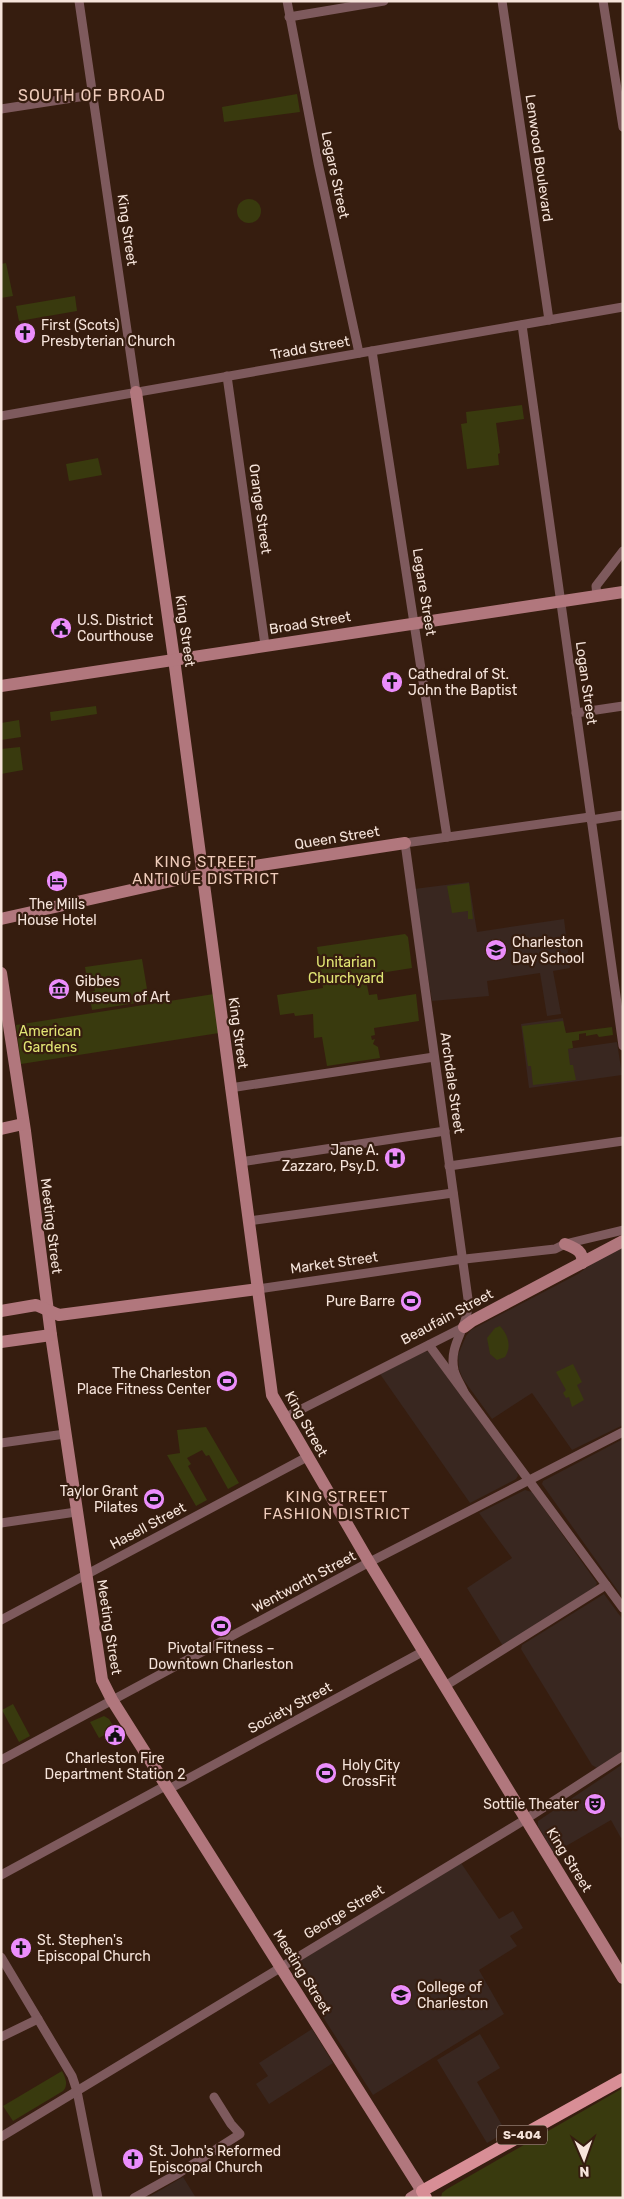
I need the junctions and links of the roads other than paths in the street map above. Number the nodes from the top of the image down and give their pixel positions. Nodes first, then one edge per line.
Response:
1 (79, 1) edge
2 (287, 1) edge
3 (384, 1) edge
4 (502, 1) edge
5 (604, 1) edge
6 (289, 17) junction
7 (92, 95) junction
8 (1, 109) edge
9 (623, 127) edge
10 (623, 307) edge
11 (550, 320) junction
12 (522, 325) junction
13 (372, 351) junction
14 (359, 353) junction
15 (227, 376) junction
16 (136, 392) junction
17 (1, 416) edge
18 (623, 551) edge
19 (623, 592) edge
20 (597, 596) junction
21 (559, 602) junction
22 (415, 623) junction
23 (265, 645) junction
24 (174, 659) junction
25 (1, 686) edge
26 (623, 706) edge
27 (576, 713) junction
28 (623, 815) edge
29 (590, 818) junction
30 (447, 837) junction
31 (405, 843) junction
32 (203, 874) junction
33 (1, 919) edge
34 (1, 973) edge
35 (620, 1013) edge
36 (623, 1046) edge
37 (434, 1057) junction
38 (230, 1088) junction
39 (23, 1124) junction
40 (1, 1129) edge
41 (445, 1131) junction
42 (623, 1141) edge
43 (240, 1162) junction
44 (450, 1166) junction
45 (453, 1193) junction
46 (249, 1221) junction
47 (623, 1230) edge
48 (623, 1241) edge
49 (565, 1244) junction
50 (463, 1260) junction
51 (582, 1263) junction
52 (258, 1289) junction
53 (47, 1310) junction
54 (1, 1311) edge
55 (464, 1327) junction
56 (51, 1335) junction
57 (1, 1342) edge
58 (429, 1345) junction
59 (464, 1392) junction
60 (284, 1418) junction
61 (623, 1432) edge
62 (65, 1434) junction
63 (1, 1443) edge
64 (307, 1457) junction
65 (530, 1480) junction
66 (76, 1512) junction
67 (1, 1523) edge
68 (369, 1562) junction
69 (85, 1574) junction
70 (606, 1585) junction
71 (623, 1608) edge
72 (1, 1620) edge
73 (424, 1652) junction
74 (446, 1686) junction
75 (112, 1700) junction
76 (623, 1756) edge
77 (1, 1760) edge
78 (168, 1787) junction
79 (526, 1819) junction
80 (1, 1875) edge
81 (1, 1958) edge
82 (281, 1966) junction
83 (623, 1978) edge
84 (38, 2019) junction
85 (1, 2037) edge
86 (623, 2079) edge
87 (77, 2092) junction
88 (214, 2097) dead end
89 (1, 2136) edge
90 (420, 2196) edge
91 (98, 2198) edge
92 (134, 2198) edge

1 - 7 street, King Street
2 - 6 street, Legare Street
3 - 6 street
4 - 11 street, Lenwood Boulevard
5 - 9 street
6 - 14 street, Legare Street
7 - 8 street
7 - 16 street, King Street
10 - 11 street, Tradd Street
11 - 12 street, Tradd Street
12 - 13 street, Tradd Street
12 - 21 street, Logan Street
13 - 14 street, Tradd Street
13 - 22 street, Legare Street
14 - 15 street, Tradd Street
15 - 16 street, Tradd Street
15 - 23 street, Orange Street
16 - 17 street, Tradd Street
16 - 24 street, King Street
18 - 20 street
19 - 20 street, Broad Street
20 - 21 street, Broad Street
21 - 22 street, Broad Street
21 - 27 street, Logan Street
22 - 23 street, Broad Street
22 - 30 street, Legare Street
23 - 24 street, Broad Street
24 - 25 street, Broad Street
24 - 32 street, King Street
26 - 27 street
27 - 29 street, Logan Street
28 - 29 street, Queen Street
29 - 30 street, Queen Street
29 - 35 street, Logan Street
30 - 31 street, Queen Street
31 - 32 street, Queen Street
31 - 37 street, Archdale Street
32 - 33 street, Queen Street
32 - 38 street, King Street
34 - 39 street, Meeting Street
35 - 36 street, Logan Street
37 - 38 street
37 - 41 street, Archdale Street
38 - 43 street, King Street
39 - 40 street
39 - 53 street, Meeting Street
41 - 43 street
41 - 44 street, Archdale Street
42 - 44 street
43 - 46 street, King Street
44 - 45 street, Archdale Street
45 - 46 street
45 - 50 street, Archdale Street
46 - 52 street, King Street
47 - 49 street, Market Street
48 - 51 street, Beaufain Street
49 - 50 street, Market Street
49 - 51 street
50 - 52 street, Market Street
50 - 55 street, Archdale Street
51 - 55 street, Beaufain Street
52 - 53 street, Market Street
52 - 60 street, King Street
53 - 54 street, Market Street
53 - 56 street, Meeting Street
55 - 58 street, Beaufain Street
55 - 59 street, Archdale Street
56 - 57 street
56 - 62 street, Meeting Street
58 - 59 street
58 - 60 street, Beaufain Street
59 - 65 street
60 - 64 street, King Street
61 - 65 street, Wentworth Street
62 - 63 street
62 - 66 street, Meeting Street
64 - 68 street, King Street
64 - 69 street, Hasell Street
65 - 68 street, Wentworth Street
65 - 70 street
66 - 67 street
66 - 69 street, Meeting Street
68 - 73 street, King Street
68 - 75 street, Wentworth Street
69 - 72 street, Hasell Street
69 - 75 street, Meeting Street
70 - 71 street
70 - 74 street
73 - 74 street, King Street
73 - 78 street, Society Street
74 - 79 street, King Street
75 - 77 street, Wentworth Street
75 - 78 street, Meeting Street
76 - 79 street, George Street
78 - 80 street, Society Street
78 - 82 street, Meeting Street
79 - 82 street, George Street
79 - 83 street, King Street
81 - 84 street
82 - 87 street, George Street
82 - 90 street, Meeting Street
84 - 85 street
84 - 87 street
86 - 90 main road, S-404
87 - 89 street, George Street
87 - 91 street
88 - 92 street

